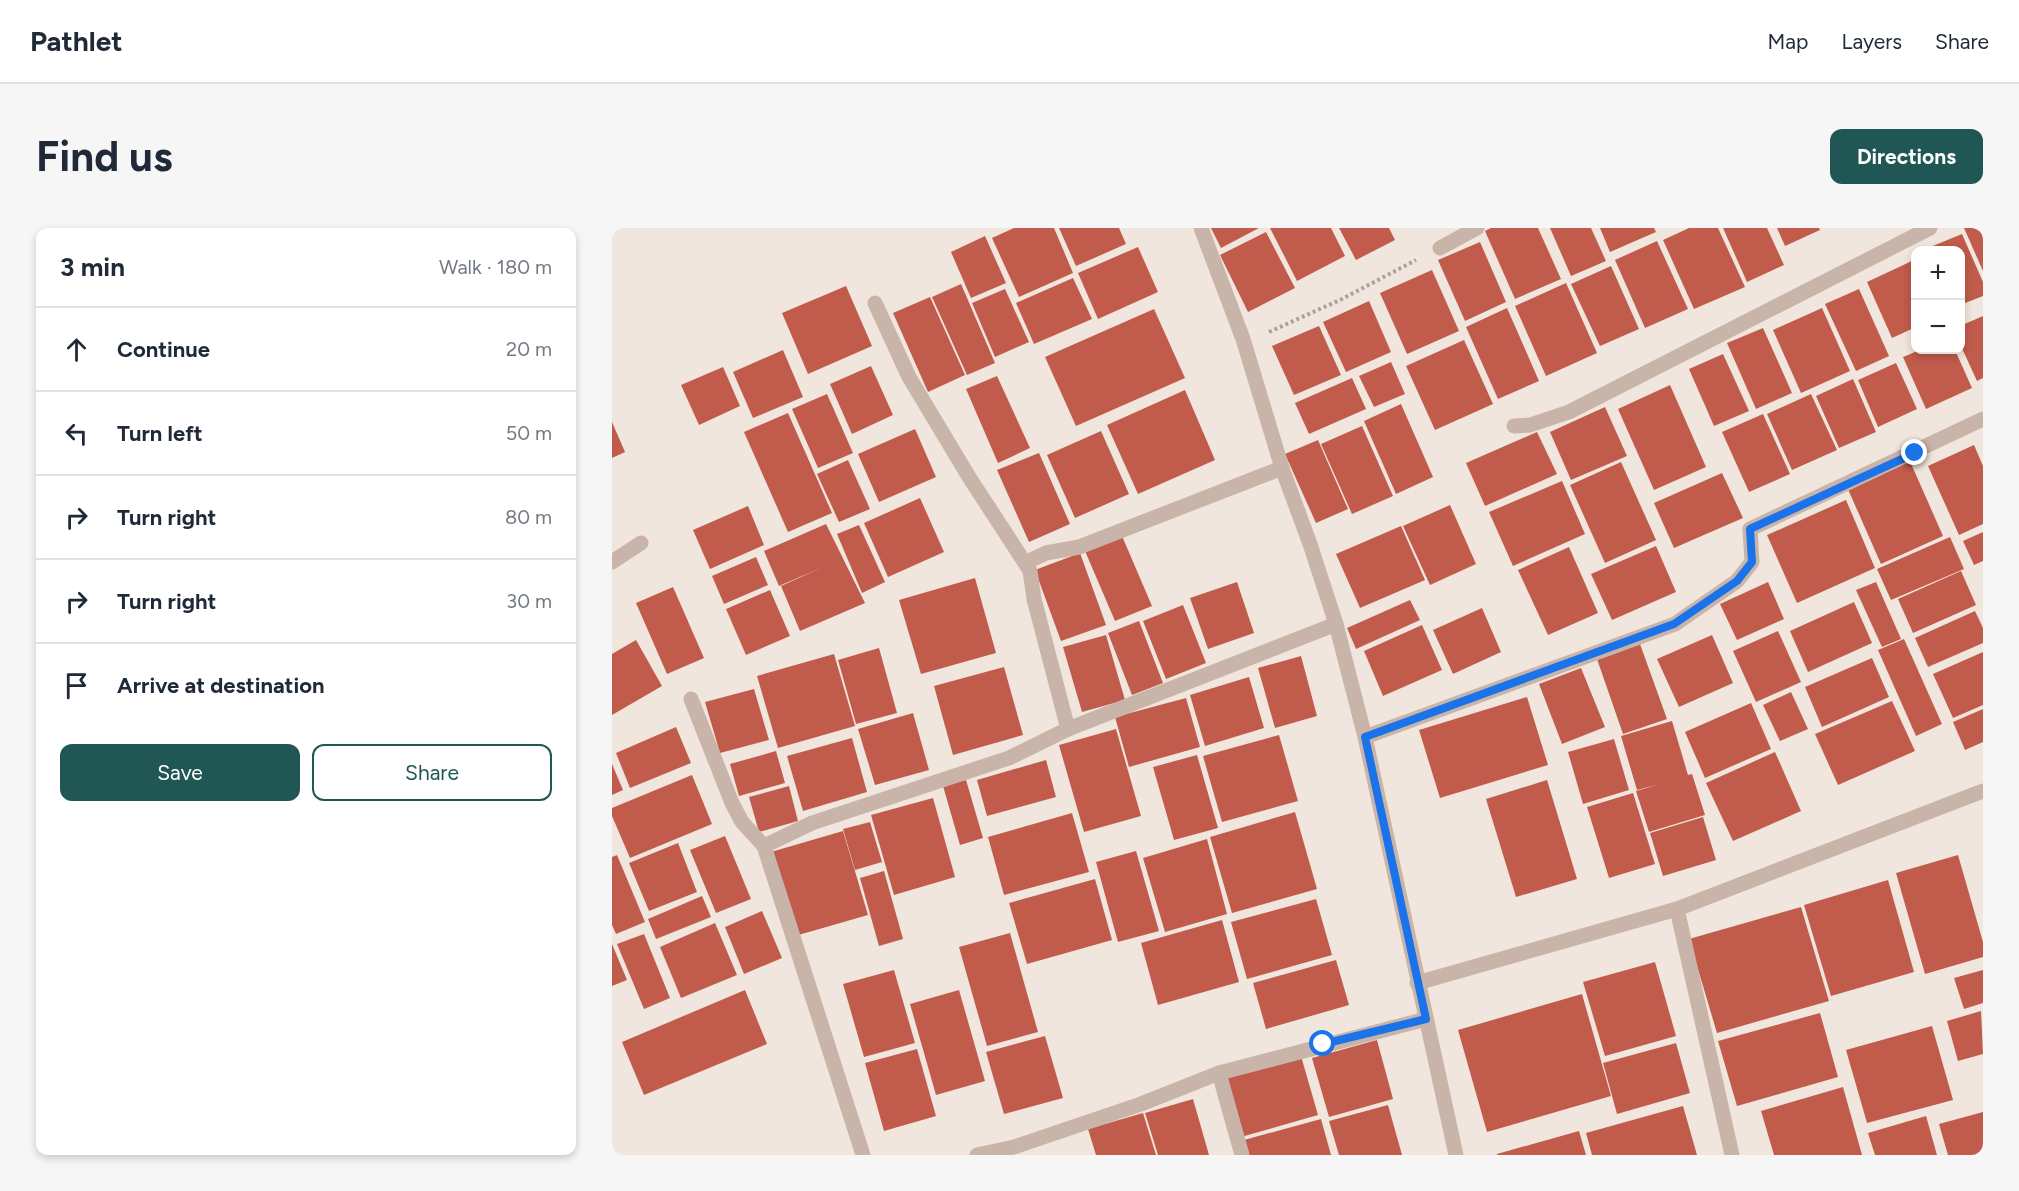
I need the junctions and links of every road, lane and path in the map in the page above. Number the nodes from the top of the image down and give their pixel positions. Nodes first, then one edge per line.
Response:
1 (1201, 228) edge
2 (1476, 228) edge
3 (1930, 228) edge
4 (1440, 248) joint
5 (875, 303) dead end
6 (1243, 339) junction
7 (1983, 419) edge
8 (1514, 426) dead end
9 (1282, 468) junction
10 (641, 543) dead end
11 (612, 562) edge
12 (1025, 563) junction
13 (1336, 624) junction
14 (691, 699) dead end
15 (1068, 729) junction
16 (1365, 737) junction
17 (1983, 791) edge
18 (764, 846) junction
19 (1677, 909) junction
20 (1417, 983) junction
21 (1426, 1019) junction
22 (1219, 1073) junction
23 (1016, 1151) edge
24 (863, 1155) edge
25 (977, 1155) edge
26 (1242, 1155) edge
27 (1456, 1155) edge
28 (1732, 1155) edge

1 - 6 street
2 - 4 street
3 - 8 street
4 - 6 path
5 - 12 street
6 - 9 street
7 - 16 street
9 - 12 street
9 - 13 street
10 - 11 street
12 - 15 street
13 - 15 street
13 - 16 street
14 - 18 street
15 - 18 street
16 - 20 street
17 - 19 street
18 - 24 street
19 - 20 street
19 - 28 street
20 - 21 street
21 - 22 street
21 - 27 street
22 - 23 street
22 - 26 street
23 - 25 street

